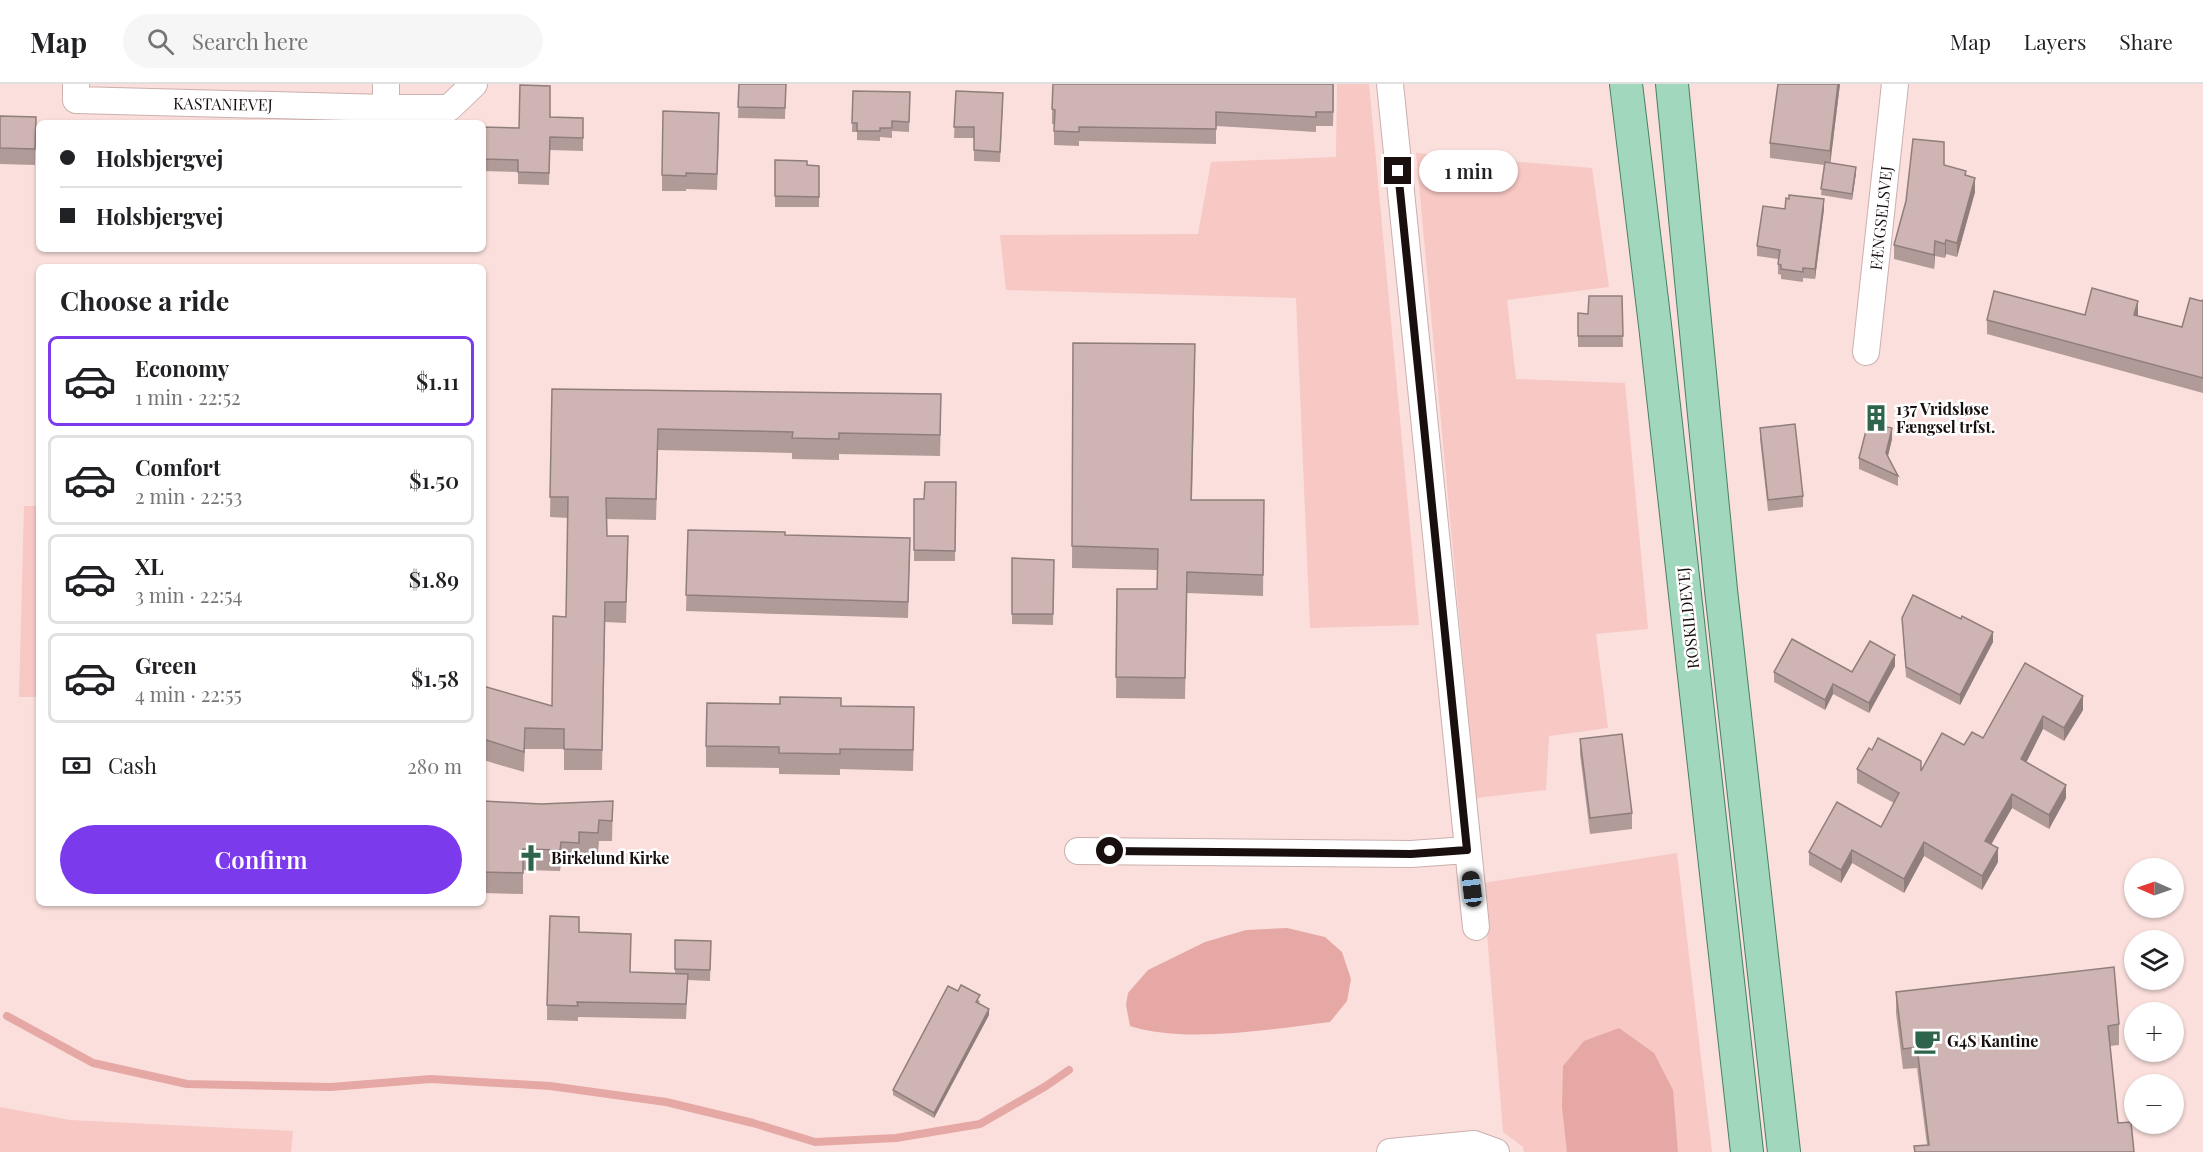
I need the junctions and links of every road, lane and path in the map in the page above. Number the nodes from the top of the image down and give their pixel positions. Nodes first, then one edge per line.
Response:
1 (76, 84) edge
2 (474, 84) edge
3 (1389, 84) edge
4 (1626, 84) edge
5 (1672, 84) edge
6 (1895, 84) edge
7 (386, 96) edge
8 (1866, 352) dead end
9 (1078, 850) dead end
10 (1467, 850) junction
11 (1476, 927) dead end
12 (1390, 1152) edge
13 (1496, 1152) edge
14 (1747, 1152) edge
15 (1784, 1152) edge

1 - 7 street, KASTANIEVEJ
2 - 7 street, KASTANIEVEJ
3 - 10 street
4 - 14 main road, ROSKILDEVEJ
5 - 15 main road
6 - 8 street, FÆNGSELSVEJ
9 - 10 street
10 - 11 street
12 - 13 street

